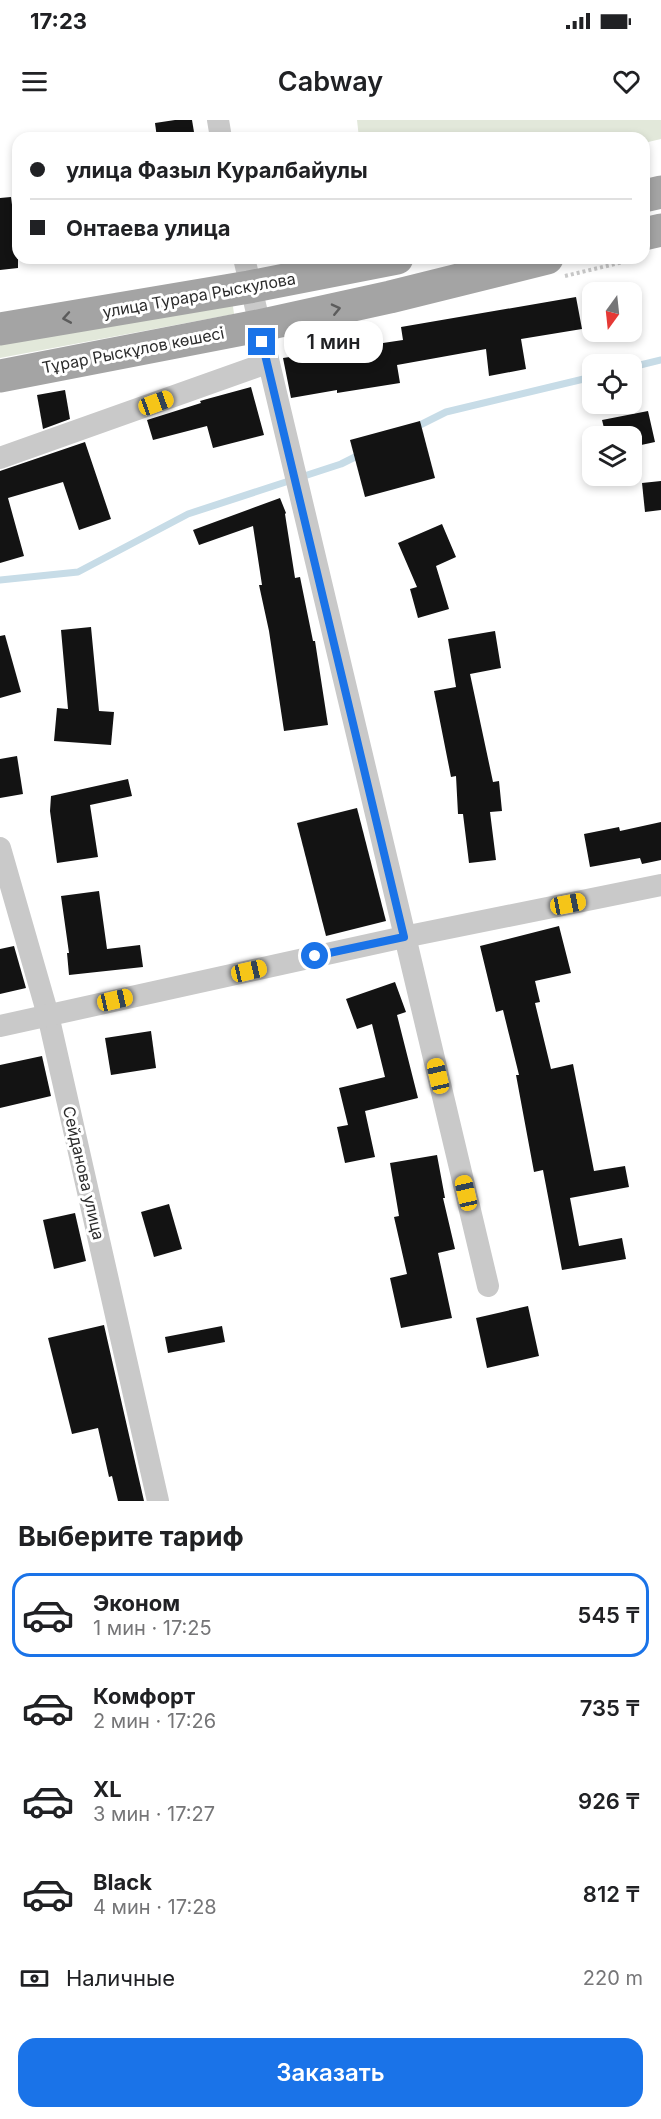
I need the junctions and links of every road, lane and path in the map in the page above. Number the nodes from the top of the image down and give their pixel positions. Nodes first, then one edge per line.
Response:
1 (337, 264) edge
2 (523, 264) edge
3 (246, 273) edge
4 (258, 326) junction
5 (0, 329) edge
6 (267, 363) junction
7 (0, 376) edge
8 (0, 458) edge
9 (0, 848) edge
10 (661, 885) edge
11 (404, 937) junction
12 (48, 1015) junction
13 (0, 1026) edge
14 (488, 1286) dead end
15 (158, 1501) edge

1 - 3 main road, улица Турара Рыскулова
4 -> 2 main road, Тұрар Рыскұлов көшесі
3 - 4 street
3 -> 5 main road, улица Турара Рыскулова
4 - 6 street
4 - 7 main road, Тұрар Рыскұлов көшесі
6 - 8 street
6 - 11 street
9 - 12 street, Сейданова улица
10 - 11 street
11 - 12 street
11 - 14 street
12 - 13 street
12 - 15 street, Сейданова улица

